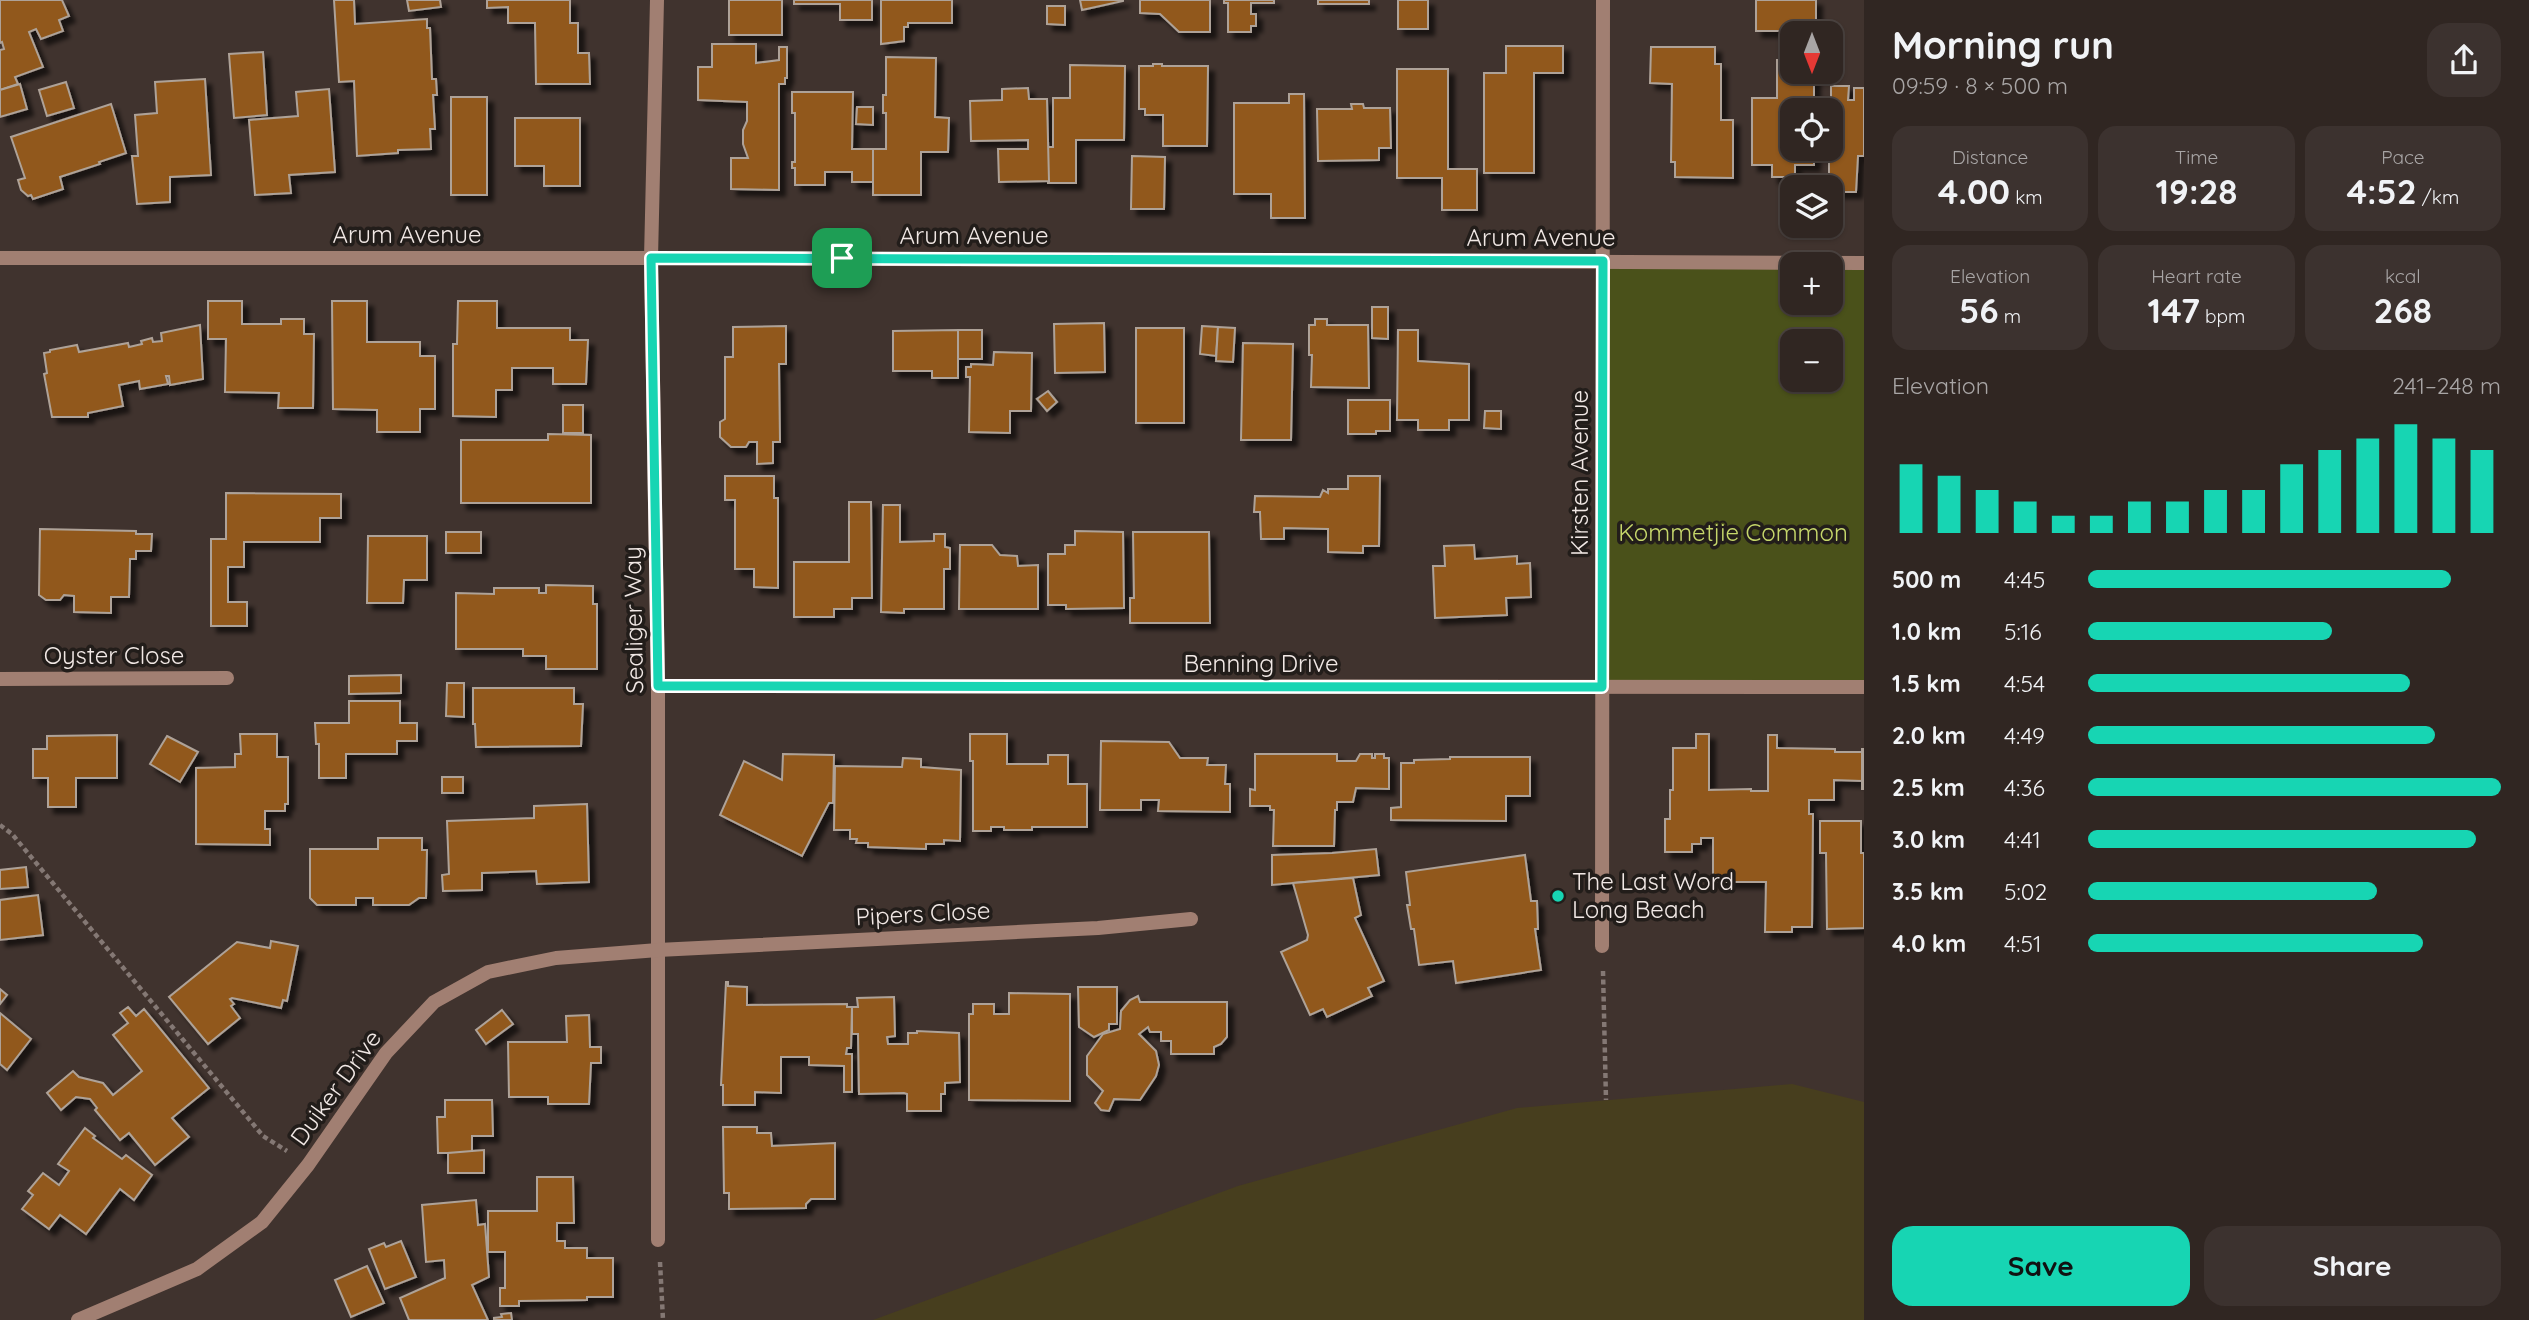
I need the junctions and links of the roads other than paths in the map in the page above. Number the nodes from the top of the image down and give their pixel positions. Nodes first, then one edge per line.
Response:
1 (657, 0) edge
2 (1603, 0) edge
3 (0, 258) edge
4 (651, 258) junction
5 (1603, 261) junction
6 (1864, 263) edge
7 (227, 678) dead end
8 (0, 679) edge
9 (658, 686) junction
10 (1602, 687) junction
11 (1864, 687) edge
12 (1191, 919) dead end
13 (1602, 946) road end
14 (658, 950) junction
15 (658, 1240) road end
16 (78, 1320) edge

1 - 4 street, Sealiger Way
2 - 5 street, Kirsten Avenue
3 - 4 street, Arum Avenue
4 - 5 street, Arum Avenue
4 - 9 street, Sealiger Way
5 - 6 street, Arum Avenue
5 - 10 street, Kirsten Avenue
7 - 8 street, Oyster Close
9 - 10 street, Benning Drive
9 - 14 street, Sealiger Way
10 - 11 street, Benning Drive
10 - 13 street, Kirsten Avenue
12 - 14 street, Pipers Close
14 - 15 street, Sealiger Way
14 - 16 street, Duiker Drive

